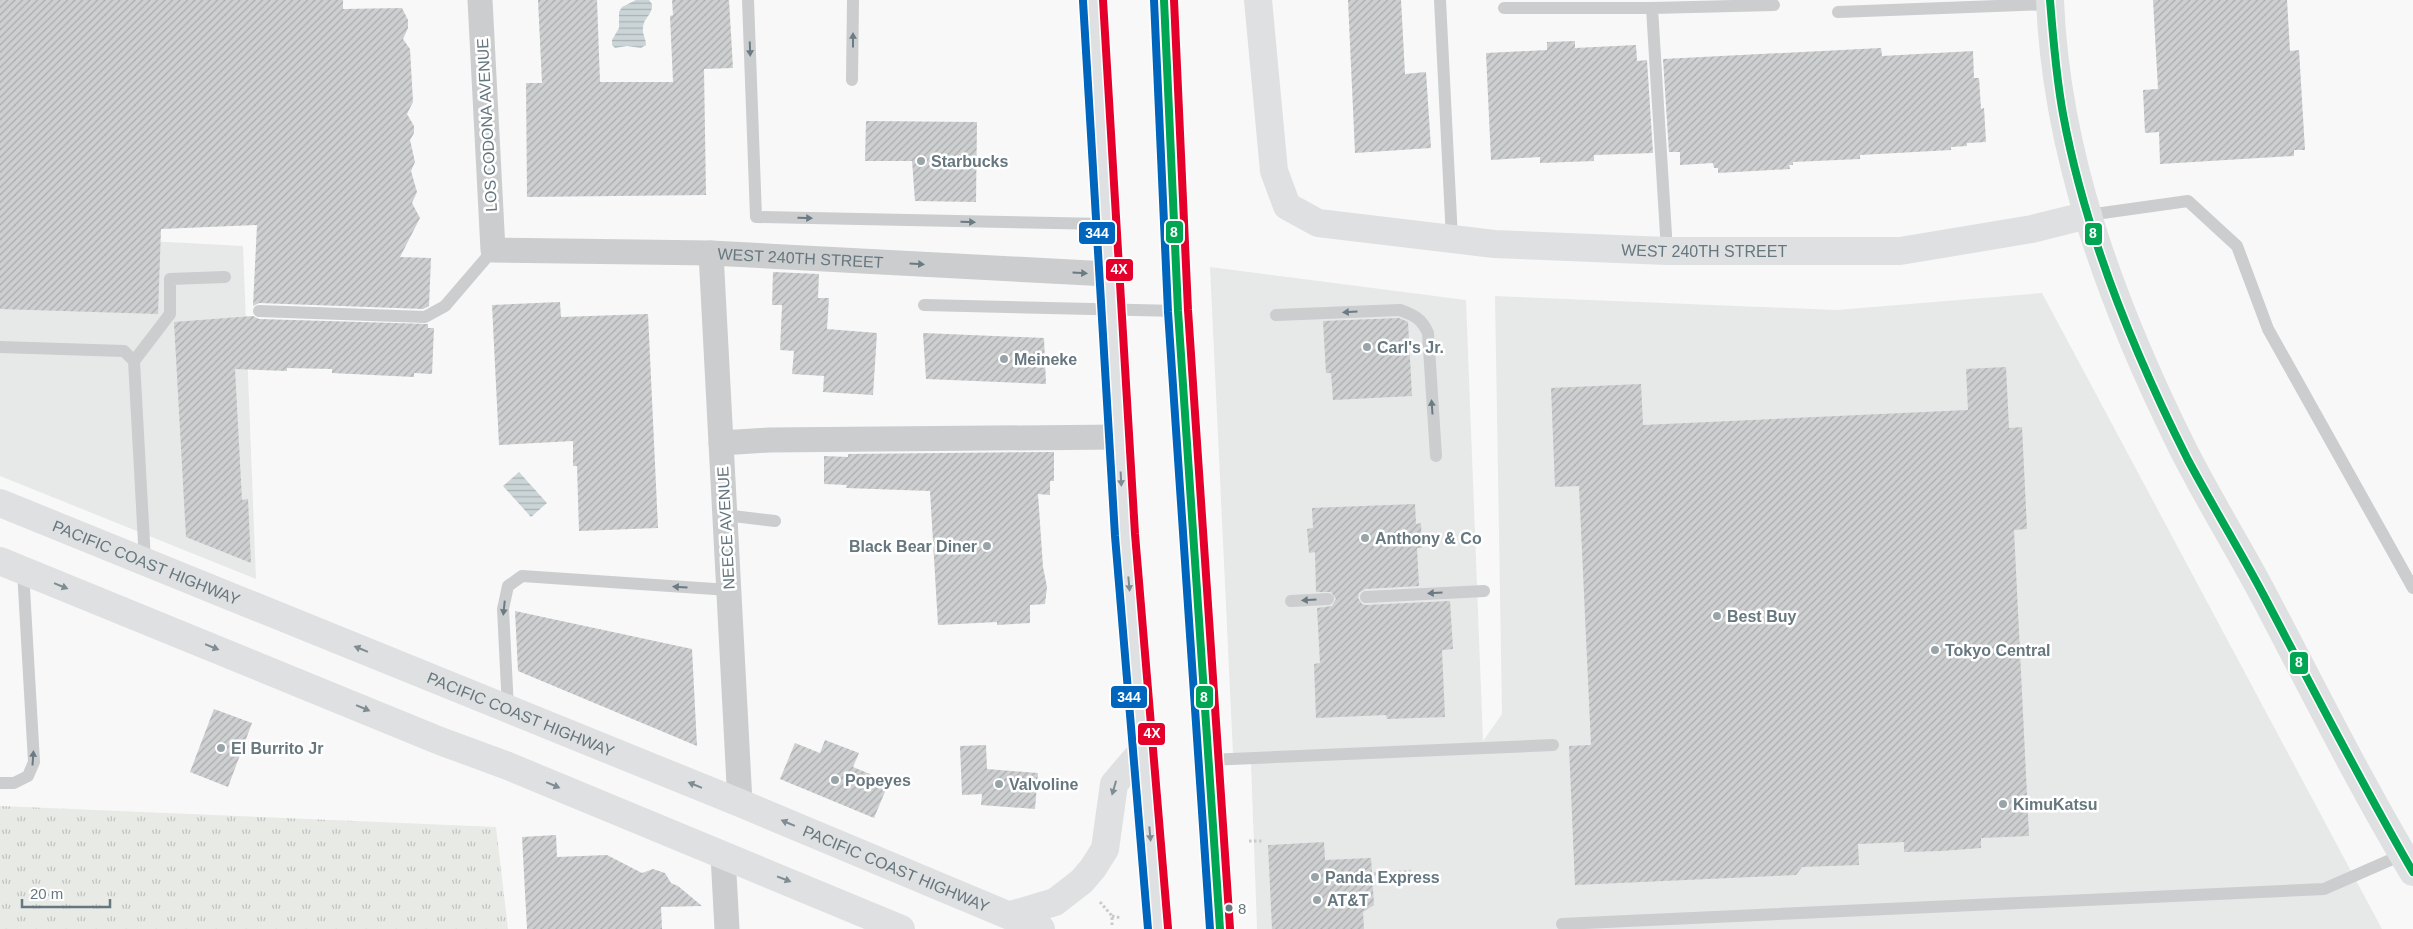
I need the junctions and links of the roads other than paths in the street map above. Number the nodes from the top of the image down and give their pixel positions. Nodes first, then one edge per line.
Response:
1 (480, 0) edge
2 (748, 0) edge
3 (853, 0) edge
4 (1093, 0) edge
5 (1164, 0) edge
6 (1258, 0) edge
7 (1440, 0) edge
8 (2050, 2) edge
9 (1774, 5) dead end
10 (1504, 8) dead end
11 (1652, 8) junction
12 (1838, 12) dead end
13 (852, 80) dead end
14 (2088, 215) junction
15 (1105, 224) junction
16 (1452, 239) junction
17 (493, 250) junction
18 (1668, 252) junction
19 (711, 253) junction
20 (1108, 274) junction
21 (225, 277) dead end
22 (924, 305) dead end
23 (1109, 308) junction
24 (259, 311) dead end
25 (1178, 311) junction
26 (1276, 316) dead end
27 (0, 347) edge
28 (134, 361) junction
29 (1119, 436) junction
30 (721, 443) junction
31 (1436, 456) dead end
32 (0, 502) edge
33 (725, 515) junction
34 (775, 522) dead end
35 (144, 561) junction
36 (12, 566) edge
37 (2413, 588) edge
38 (729, 590) junction
39 (1484, 591) dead end
40 (1366, 597) dead end
41 (1328, 600) dead end
42 (1291, 601) dead end
43 (508, 709) junction
44 (1553, 746) dead end
45 (1143, 750) junction
46 (1208, 760) junction
47 (0, 782) edge
48 (740, 803) junction
49 (722, 855) junction
50 (2409, 859) edge
51 (1011, 916) junction
52 (1562, 924) dead end
53 (1674, 924) edge
54 (727, 929) edge
55 (901, 929) edge
56 (1041, 929) edge
57 (1158, 929) edge
58 (1220, 929) edge

1 - 17 street, LOS CODONA AVENUE
2 -> 15 lane
13 -> 3 lane
4 - 15 main road
5 - 25 main road
6 - 16 main road, WEST 240TH STREET
7 - 16 lane
8 - 12 lane
8 - 14 main road
9 - 11 lane
10 - 11 lane
11 - 18 lane
14 - 18 main road, WEST 240TH STREET
14 - 37 lane
14 - 50 main road
15 - 20 main road
16 - 18 main road, WEST 240TH STREET
17 - 19 street, WEST 240TH STREET
17 - 24 lane
19 -> 20 street, WEST 240TH STREET
19 - 30 street, NEECE AVENUE
20 - 23 main road
21 - 28 lane
22 - 23 lane
23 - 25 lane
23 - 29 main road
25 - 46 main road
31 -> 26 lane
27 - 28 lane
28 - 35 lane
29 - 30 street
29 -> 45 main road
30 - 33 street, NEECE AVENUE
32 - 35 main road, PACIFIC COAST HIGHWAY
33 - 34 lane
33 - 38 street, NEECE AVENUE
43 -> 35 main road, PACIFIC COAST HIGHWAY
47 -> 36 lane
36 -> 49 main road
38 -> 43 lane
38 - 48 street, NEECE AVENUE
39 -> 40 lane
41 -> 42 lane
48 -> 43 main road, PACIFIC COAST HIGHWAY
44 - 46 lane
45 -> 51 main road
45 -> 57 main road
46 - 58 main road
51 -> 48 main road, PACIFIC COAST HIGHWAY
49 - 54 street
49 -> 55 main road
50 - 53 lane
51 - 56 main road, PACIFIC COAST HIGHWAY
52 - 53 lane

